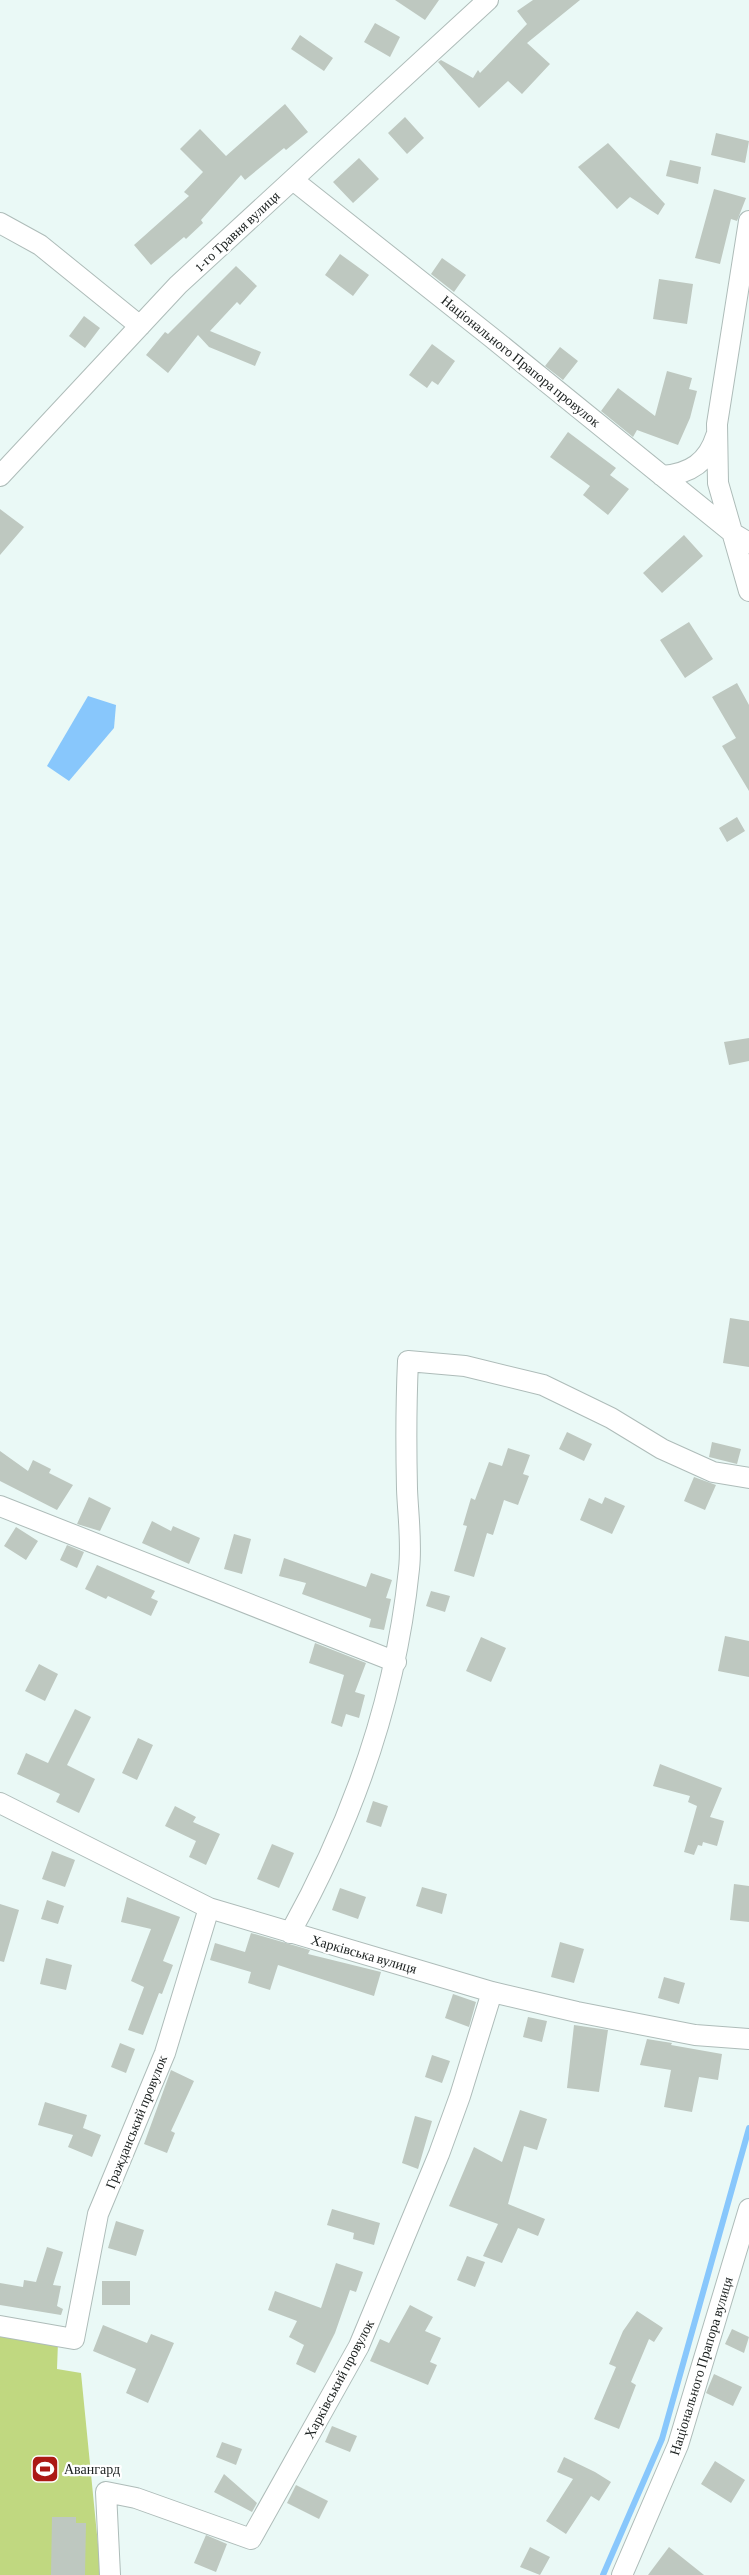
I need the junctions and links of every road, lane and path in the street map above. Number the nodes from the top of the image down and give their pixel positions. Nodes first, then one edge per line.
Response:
1 (488, 0) edge
2 (293, 180) junction
3 (749, 221) edge
4 (0, 223) edge
5 (140, 326) junction
6 (717, 424) junction
7 (0, 476) edge
8 (662, 476) junction
9 (741, 538) edge
10 (749, 591) edge
11 (749, 1478) edge
12 (0, 1506) edge
13 (396, 1662) junction
14 (0, 1803) edge
15 (209, 1908) junction
16 (290, 1933) junction
17 (492, 1992) junction
18 (749, 2039) edge
19 (749, 2209) edge
20 (0, 2326) edge
21 (110, 2575) edge
22 (622, 2575) edge

1 - 2 street, 1-го Травня вулиця
2 - 5 street, 1-го Травня вулиця
2 - 8 street, Національного Прапора провулок
3 - 6 street
4 - 5 street
5 - 7 street, 1-го Травня вулиця
6 - 8 street
6 - 9 street
8 - 9 street, Національного Прапора провулок
9 - 10 street
11 - 13 street
12 - 13 street
13 - 16 street
14 - 15 street, Харківська вулиця
15 - 16 street, Харківська вулиця
15 - 20 street, Гражданський провулок
16 - 17 street, Харківська вулиця
17 - 18 street, Харківська вулиця
17 - 21 street, Харківський провулок
19 - 22 street, Національного Прапора вулиця

